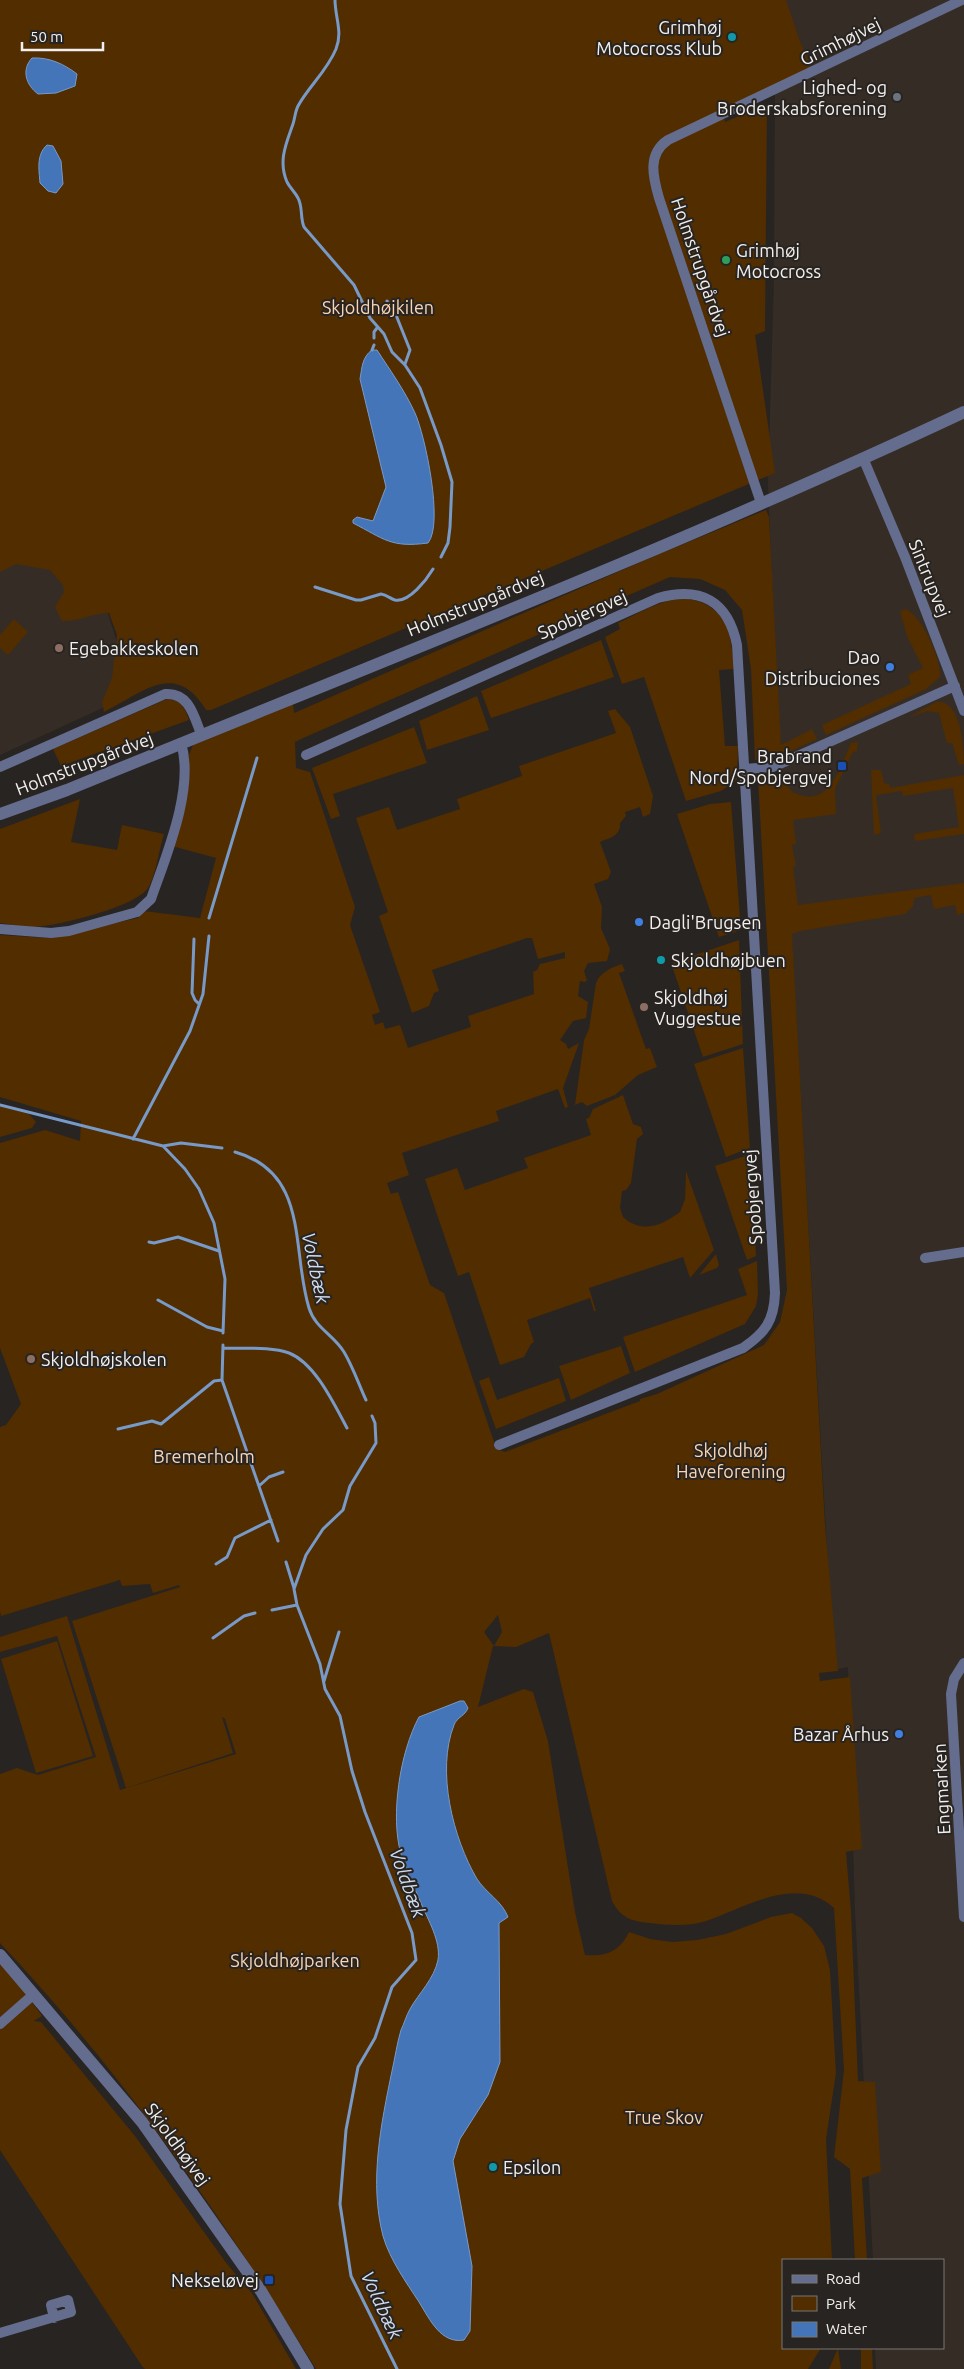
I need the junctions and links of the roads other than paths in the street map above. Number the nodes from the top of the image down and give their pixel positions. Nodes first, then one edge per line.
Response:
1 (962, 0) edge
2 (655, 155) joint
3 (964, 412) edge
4 (863, 458) junction
5 (761, 503) junction
6 (955, 686) junction
7 (964, 711) edge
8 (201, 734) junction
9 (181, 743) junction
10 (306, 755) dead end
11 (0, 767) edge
12 (744, 769) junction
13 (0, 814) edge
14 (0, 929) edge
15 (964, 1252) edge
16 (925, 1258) dead end
17 (498, 1445) dead end
18 (964, 1663) edge
19 (964, 1917) edge
20 (0, 1955) edge
21 (34, 1994) junction
22 (0, 2024) edge
23 (54, 2318) dead end
24 (0, 2333) edge
25 (308, 2369) edge

1 - 2 street, Grimhøjvej
2 - 5 street, Holmstrupgårdvej
3 - 4 street, Holmstrupgårdvej
4 - 5 street, Holmstrupgårdvej
4 - 6 street, Sintrupvej
5 - 8 street, Holmstrupgårdvej
6 - 7 street, Sintrupvej
6 - 12 street
8 - 9 street, Holmstrupgårdvej
8 - 11 street, Holmstrupgårdvej
9 - 13 street, Holmstrupgårdvej
9 - 14 street, Holmstrupgårdvej
10 - 12 street, Spobjergvej
12 - 17 street, Spobjergvej
15 - 16 street
18 - 19 street, Engmarken
20 - 21 street, Skjoldhøjvej
21 - 22 street
21 - 25 street, Skjoldhøjvej
23 - 24 street

